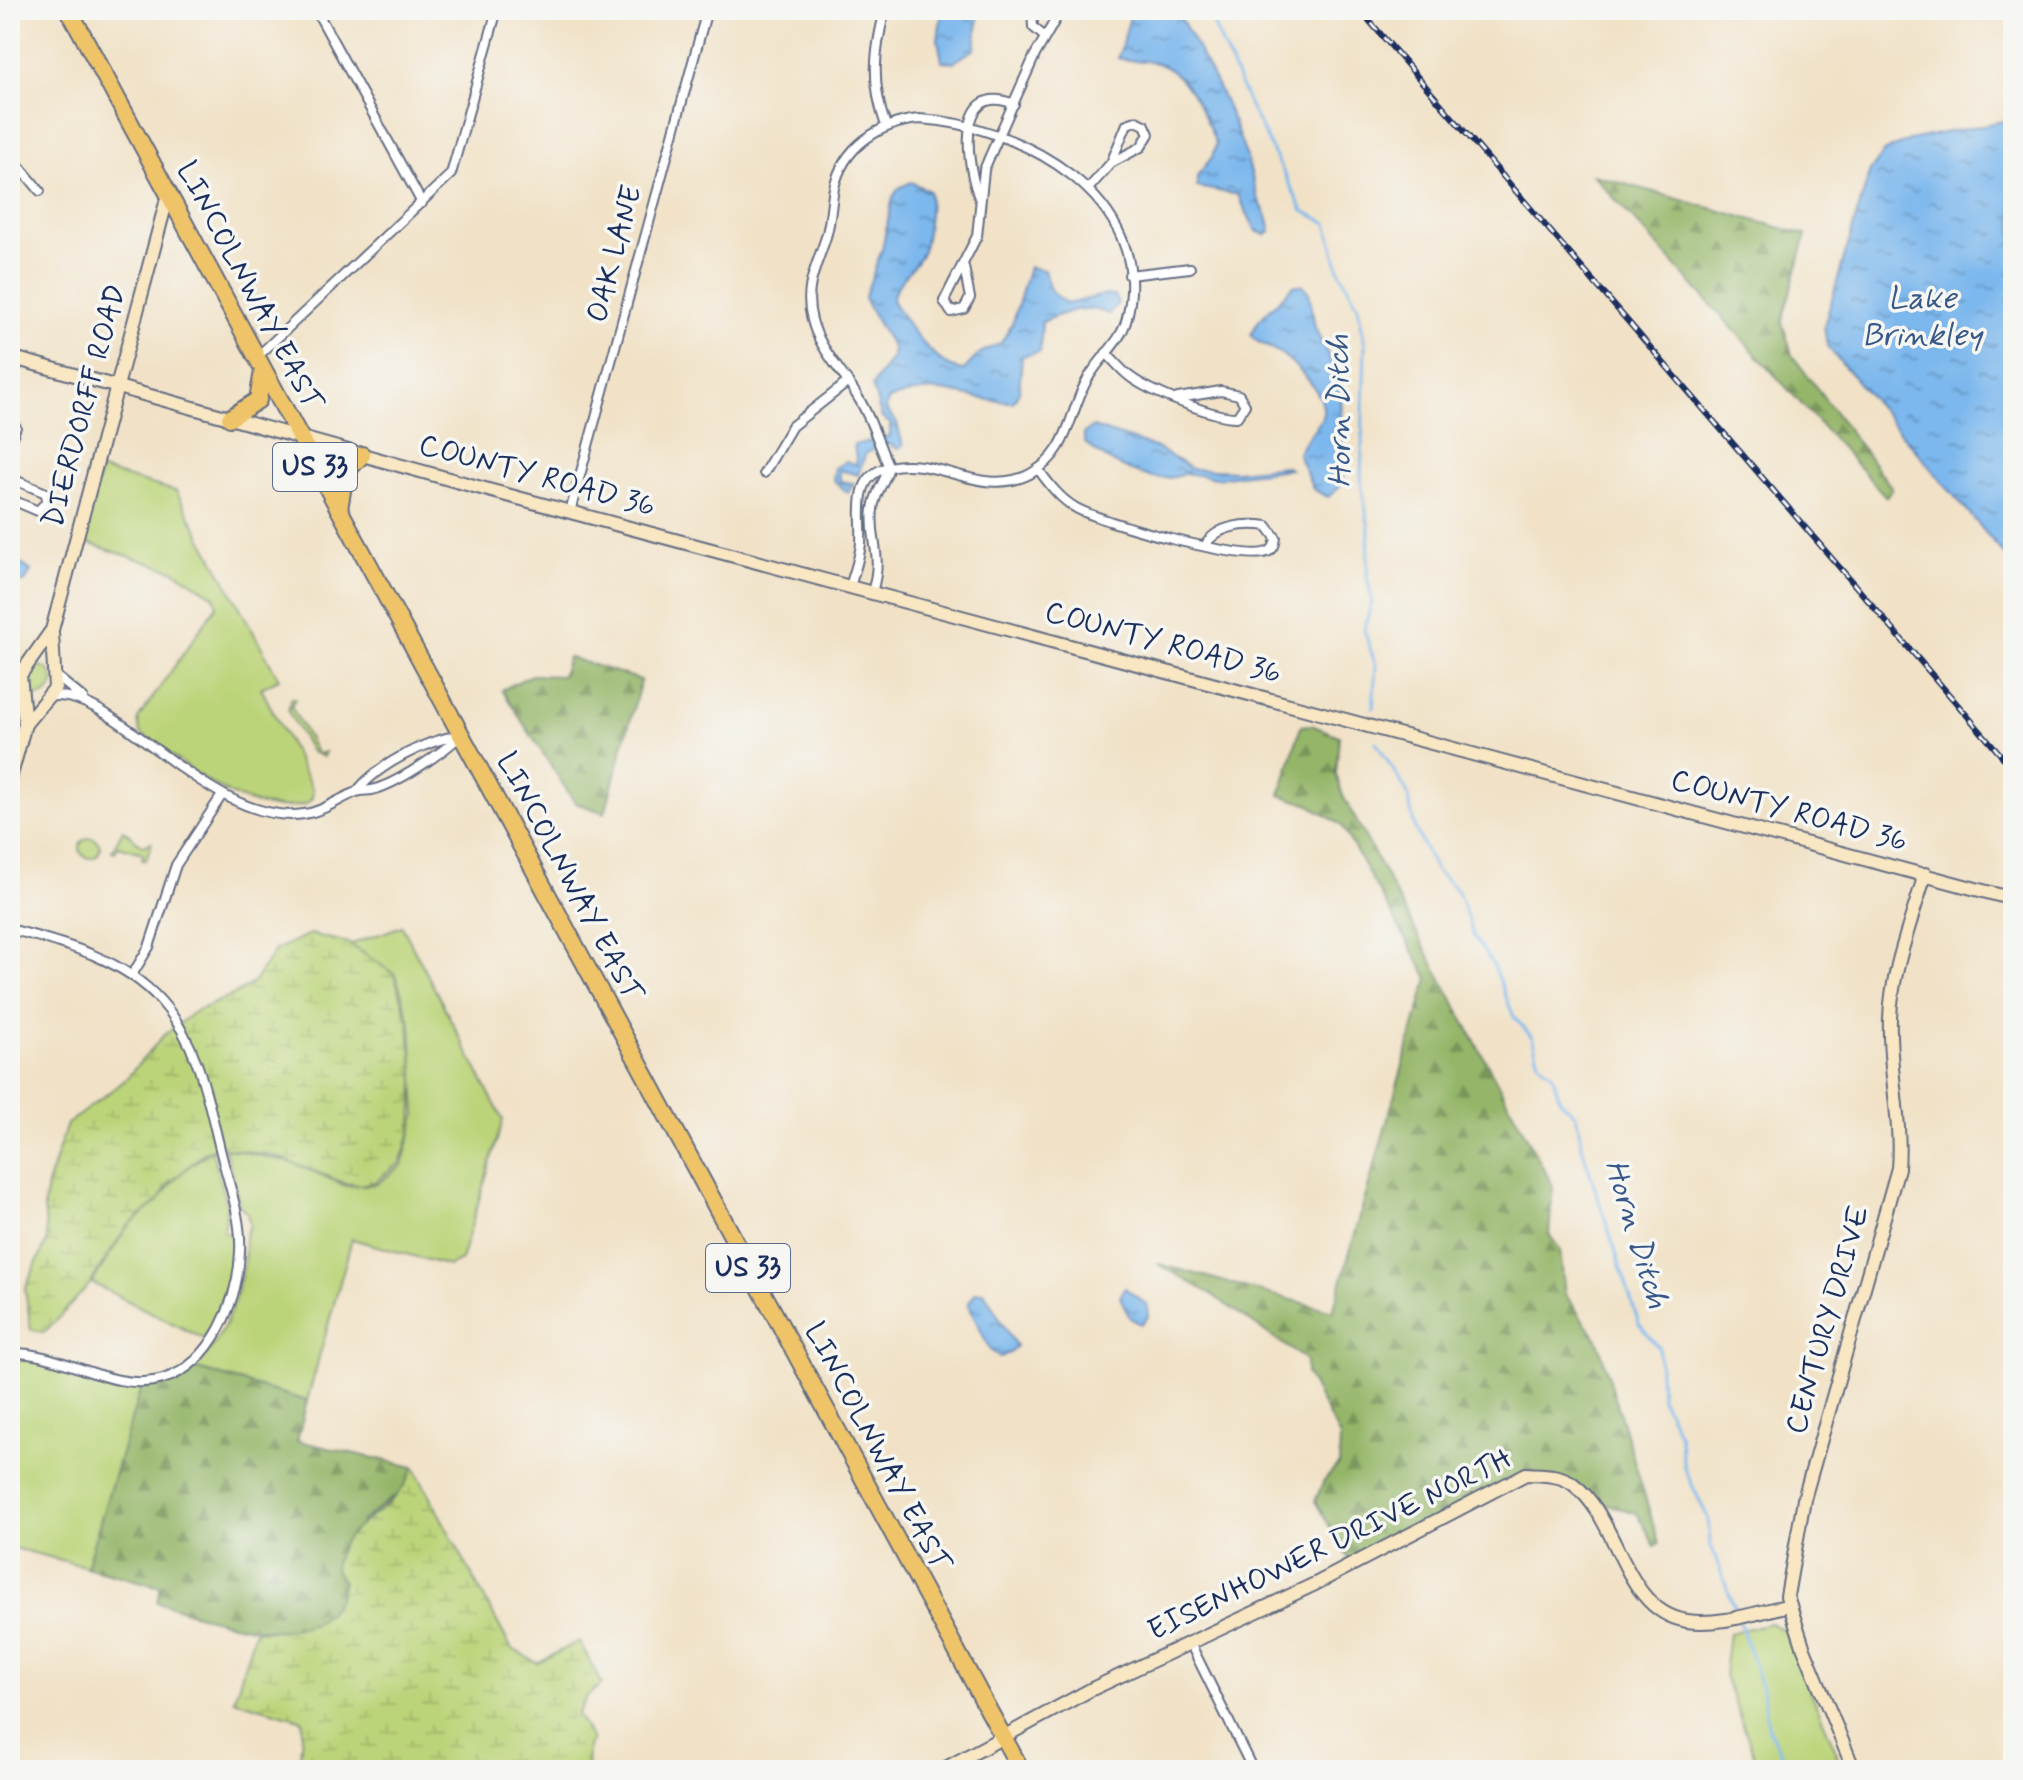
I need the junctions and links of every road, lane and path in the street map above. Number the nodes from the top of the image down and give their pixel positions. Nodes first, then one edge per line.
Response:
1 (69, 10) edge
2 (316, 10) edge
3 (497, 10) edge
4 (707, 10) edge
5 (885, 10) edge
6 (1032, 10) edge
7 (1061, 10) edge
8 (1045, 37) junction
9 (1014, 104) junction
10 (886, 126) junction
11 (969, 127) junction
12 (1001, 137) junction
13 (10, 155) edge
14 (1111, 163) junction
15 (1088, 189) junction
16 (40, 191) dead end
17 (168, 195) junction
18 (980, 201) junction
19 (422, 203) junction
20 (964, 267) junction
21 (1190, 268) dead end
22 (1129, 275) junction
23 (1106, 353) junction
24 (10, 357) edge
25 (260, 363) junction
26 (848, 382) junction
27 (118, 386) junction
28 (1178, 398) junction
29 (230, 418) junction
30 (16, 427) dead end
31 (299, 437) junction
32 (10, 442) edge
33 (362, 455) junction
34 (889, 467) junction
35 (1038, 469) junction
36 (764, 473) dead end
37 (10, 478) edge
38 (10, 499) edge
39 (339, 510) junction
40 (570, 512) junction
41 (1205, 546) junction
42 (850, 587) junction
43 (872, 592) junction
44 (52, 630) junction
45 (10, 667) edge
46 (26, 667) junction
47 (55, 674) junction
48 (18, 686) edge
49 (47, 698) junction
50 (86, 702) junction
51 (25, 724) junction
52 (461, 735) junction
53 (10, 779) edge
54 (222, 795) junction
55 (1925, 874) junction
56 (2013, 899) edge
57 (10, 929) edge
58 (132, 975) junction
59 (10, 1353) edge
60 (1790, 1605) junction
61 (1189, 1641) junction
62 (1003, 1737) junction
63 (942, 1770) edge
64 (1021, 1770) edge
65 (1253, 1770) edge
66 (1854, 1770) edge

1 - 17 highway, LINCOLNWAY EAST / US 33
2 - 19 street
3 - 19 street
4 - 40 street, OAK LANE
5 - 10 street
6 - 8 street
7 - 8 street
8 - 9 street
9 - 11 street
9 - 12 street
10 - 11 street
10 - 26 street
11 - 12 street
11 - 18 street
12 - 15 street
12 - 18 street
13 - 16 street
14 - 14 street
14 - 15 street
15 - 22 street
17 - 25 highway, LINCOLNWAY EAST / US 33
17 - 27 street, DIERDORFF ROAD
18 - 20 street
19 - 25 street
20 - 20 street
21 - 22 street
22 - 23 street
23 - 28 street
23 - 35 street
24 - 27 street, COUNTY ROAD 36
25 - 29 highway
25 - 31 highway, LINCOLNWAY EAST / US 33
26 - 34 street
26 - 36 street
27 - 29 street, COUNTY ROAD 36
27 - 44 street, DIERDORFF ROAD
28 - 28 street
29 - 31 street, COUNTY ROAD 36
30 - 32 street
31 - 33 street, COUNTY ROAD 36
31 - 39 highway, LINCOLNWAY EAST / US 33
33 - 39 highway
33 - 40 street, COUNTY ROAD 36
34 - 35 street
34 - 42 street
34 - 43 street
35 - 41 street
37 - 38 street
39 - 52 highway, LINCOLNWAY EAST / US 33
40 - 42 street, COUNTY ROAD 36
41 - 41 street
42 - 43 street, COUNTY ROAD 36
43 - 55 street, COUNTY ROAD 36
44 - 46 street, DIERDORFF ROAD
44 - 47 street, DIERDORFF ROAD
45 - 46 street
46 - 47 street
46 - 48 street, DIERDORFF ROAD
47 - 49 street, DIERDORFF ROAD
47 - 50 street
48 - 49 street
48 - 51 street, DIERDORFF ROAD
49 - 50 street
49 - 51 street, DIERDORFF ROAD
50 - 54 street
51 - 53 street, DIERDORFF ROAD
52 - 54 street
52 - 62 highway, LINCOLNWAY EAST / US 33
54 - 58 street
55 - 56 street, COUNTY ROAD 36
55 - 60 street, CENTURY DRIVE
57 - 58 street
58 - 59 street
60 - 61 street, EISENHOWER DRIVE NORTH
60 - 66 street, CENTURY DRIVE
61 - 62 street, EISENHOWER DRIVE NORTH
61 - 65 street
62 - 63 street, EISENHOWER DRIVE NORTH
62 - 64 highway, LINCOLNWAY EAST / US 33

